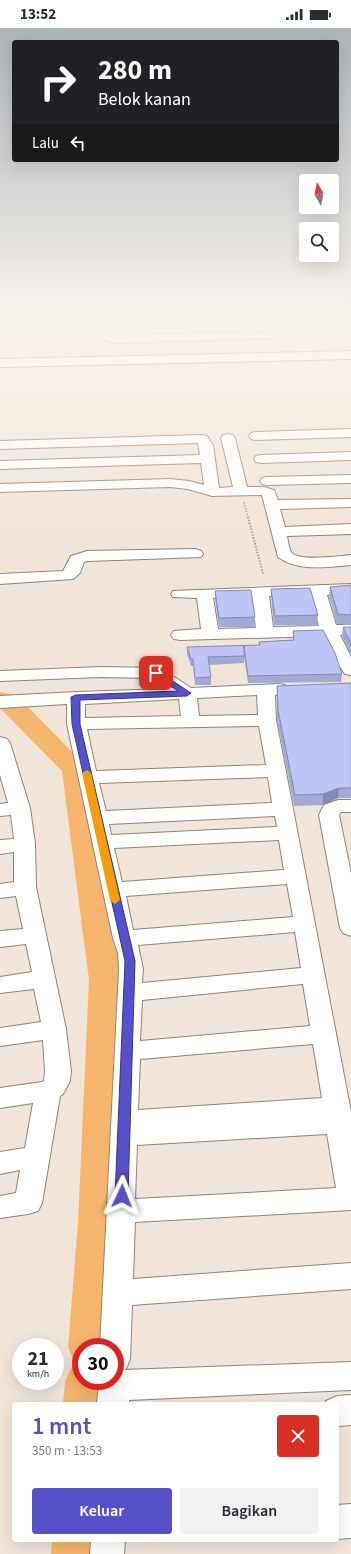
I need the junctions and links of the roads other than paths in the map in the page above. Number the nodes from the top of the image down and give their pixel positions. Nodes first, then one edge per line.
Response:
1 (351, 433) edge
2 (228, 438) dead end
3 (80, 444) junction
4 (0, 445) edge
5 (351, 456) edge
6 (208, 458) junction
7 (261, 459) junction
8 (82, 462) junction
9 (0, 466) edge
10 (351, 479) edge
11 (83, 486) junction
12 (0, 488) edge
13 (212, 492) junction
14 (241, 492) junction
15 (269, 493) junction
16 (351, 503) edge
17 (351, 529) edge
18 (278, 532) junction
19 (195, 554) dead end
20 (351, 560) edge
21 (0, 579) edge
22 (351, 589) edge
23 (318, 590) junction
24 (260, 591) junction
25 (204, 593) junction
26 (179, 594) dead end
27 (351, 630) edge
28 (328, 631) junction
29 (266, 633) junction
30 (210, 634) junction
31 (180, 635) dead end
32 (351, 670) edge
33 (0, 676) edge
34 (266, 689) junction
35 (297, 689) edge
36 (187, 693) junction
37 (64, 698) junction
38 (0, 702) edge
39 (267, 720) junction
40 (191, 722) junction
41 (76, 724) junction
42 (0, 744) edge
43 (4, 771) edge
44 (276, 771) junction
45 (88, 777) junction
46 (351, 806) edge
47 (10, 809) edge
48 (284, 809) junction
49 (97, 818) junction
50 (288, 833) junction
51 (102, 842) junction
52 (25, 844) junction
53 (0, 847) edge
54 (296, 876) junction
55 (25, 887) junction
56 (113, 890) junction
57 (0, 891) edge
58 (305, 924) junction
59 (351, 928) edge
60 (36, 935) junction
61 (124, 938) junction
62 (0, 939) edge
63 (314, 975) junction
64 (44, 979) junction
65 (0, 985) edge
66 (130, 993) junction
67 (54, 1029) junction
68 (324, 1034) junction
69 (0, 1037) edge
70 (127, 1051) junction
71 (48, 1091) junction
72 (0, 1098) edge
73 (342, 1117) edge
74 (124, 1128) junction
75 (36, 1157) junction
76 (0, 1162) edge
77 (351, 1195) edge
78 (351, 1199) edge
79 (0, 1207) edge
80 (121, 1211) junction
81 (351, 1276) edge
82 (118, 1293) junction
83 (116, 1338) edge
84 (351, 1376) edge
85 (124, 1382) edge
86 (351, 1410) edge
87 (339, 1411) edge
88 (351, 1521) edge
89 (339, 1522) edge
90 (108, 1542) edge
91 (107, 1554) edge

1 - 7 street
2 - 14 street
3 - 4 street
3 - 6 street
3 - 8 street
5 - 7 street
6 - 8 street
6 - 13 street
7 - 15 street
8 - 9 street
8 - 11 street
10 - 15 street
11 - 12 street
11 - 13 street
13 - 14 street
14 - 15 street
15 - 16 street
15 - 18 street
17 - 18 street
18 - 20 street
19 - 21 street
22 - 23 street
23 - 24 street
23 - 28 street
24 - 25 street
24 - 29 street
25 - 26 street
25 - 30 street
27 - 28 street
28 - 29 street
28 - 32 street
29 - 30 street
30 - 31 street
33 - 36 street
34 - 35 street
34 - 36 street
34 - 39 street
36 - 37 street
36 - 40 street
37 - 38 street
37 - 41 street
39 - 40 street
39 - 44 street
40 - 41 street
41 - 45 street
42 - 43 street
43 - 47 street
44 - 45 street
44 - 48 street
45 - 49 street
46 - 59 street
47 - 52 street
48 - 49 street
48 - 50 street
49 - 51 street
50 - 51 street
50 - 54 street
51 - 56 street
52 - 53 street
52 - 55 street
54 - 56 street
54 - 58 street
55 - 57 street
55 - 60 street
56 - 61 street
58 - 61 street
58 - 63 street
60 - 62 street
60 - 64 street
61 - 66 street
63 - 66 street
63 - 68 street
64 - 65 street
64 - 67 street
66 - 70 street
67 - 69 street
67 - 71 street
68 - 70 street
68 - 73 street
70 - 74 street
71 - 72 street
71 - 75 street
73 - 74 street
73 - 77 street
74 - 80 street
75 - 76 street
75 - 79 street
78 - 80 street
80 - 82 street
81 - 82 street
82 - 83 street
84 - 85 street
86 - 87 street
88 - 89 street
90 - 91 street

